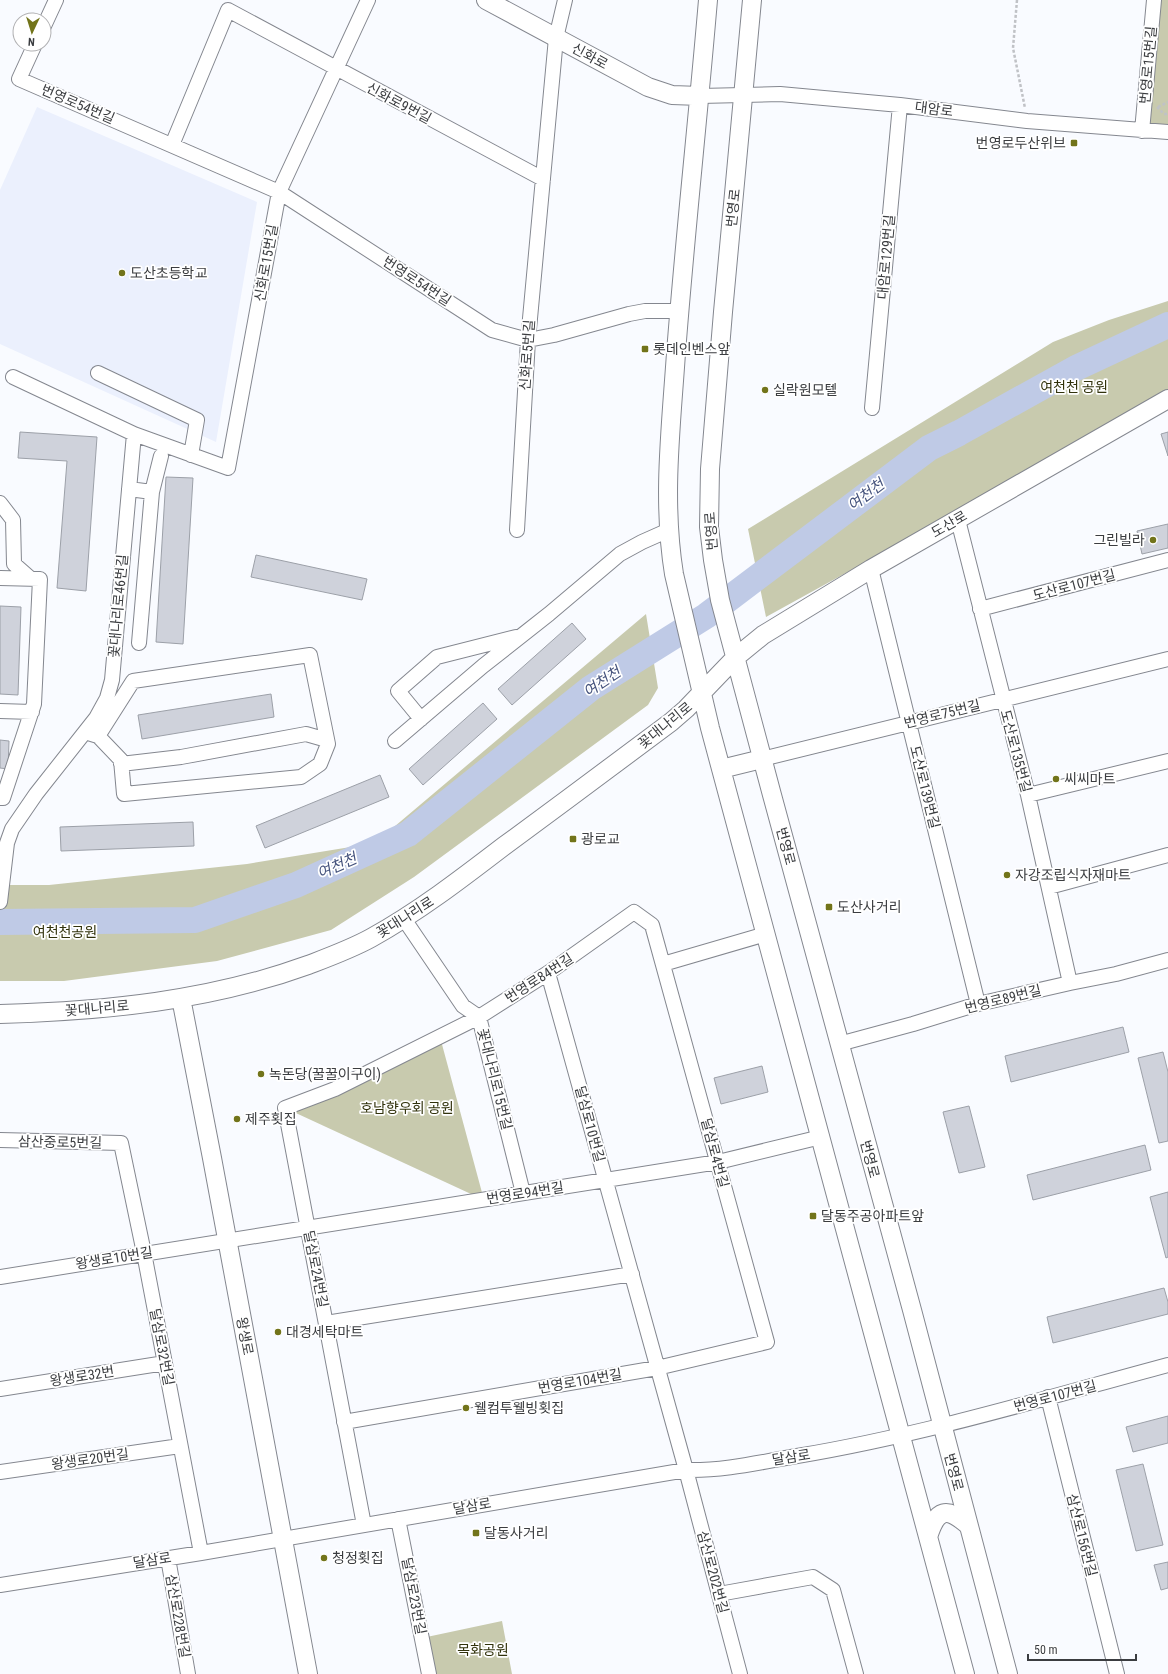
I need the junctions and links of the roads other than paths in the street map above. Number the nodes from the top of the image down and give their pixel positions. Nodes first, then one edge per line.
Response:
1 (56, 0) edge
2 (368, 0) edge
3 (486, 0) edge
4 (565, 0) edge
5 (708, 0) edge
6 (752, 0) edge
7 (1154, 0) edge
8 (50, 12) edge
9 (556, 38) junction
10 (31, 52) edge
11 (336, 69) junction
12 (744, 94) junction
13 (700, 96) junction
14 (900, 105) junction
15 (1142, 131) junction
16 (1168, 132) edge
17 (172, 145) junction
18 (543, 179) junction
19 (279, 192) junction
20 (679, 312) junction
21 (528, 340) junction
22 (98, 373) dead end
23 (13, 377) dead end
24 (1168, 399) edge
25 (872, 408) dead end
26 (134, 434) junction
27 (191, 455) junction
28 (161, 456) dead end
29 (129, 490) junction
30 (152, 492) junction
31 (0, 503) edge
32 (958, 520) junction
33 (517, 530) dead end
34 (669, 530) junction
35 (1168, 560) edge
36 (871, 569) junction
37 (0, 578) edge
38 (31, 579) junction
39 (980, 609) junction
40 (522, 636) junction
41 (139, 643) dead end
42 (734, 650) junction
43 (1168, 659) edge
44 (702, 694) junction
45 (1003, 700) junction
46 (0, 711) edge
47 (32, 712) junction
48 (421, 719) junction
49 (908, 722) junction
50 (91, 734) junction
51 (327, 740) junction
52 (395, 741) dead end
53 (762, 759) junction
54 (1168, 761) edge
55 (121, 764) junction
56 (721, 769) junction
57 (1028, 795) junction
58 (0, 798) edge
59 (1168, 855) edge
60 (1, 879) edge
61 (1049, 887) junction
62 (0, 899) edge
63 (0, 902) edge
64 (404, 919) junction
65 (766, 934) junction
66 (1168, 960) edge
67 (663, 964) junction
68 (548, 974) junction
69 (1070, 983) junction
70 (181, 998) junction
71 (978, 1004) junction
72 (0, 1014) edge
73 (479, 1017) junction
74 (839, 1044) junction
75 (285, 1108) joint
76 (821, 1137) junction
77 (0, 1140) edge
78 (121, 1142) joint
79 (718, 1162) junction
80 (606, 1181) junction
81 (523, 1193) junction
82 (308, 1228) junction
83 (227, 1240) junction
84 (144, 1253) junction
85 (632, 1274) junction
86 (0, 1276) edge
87 (326, 1322) junction
88 (766, 1342) joint
89 (165, 1363) junction
90 (1168, 1365) edge
91 (658, 1368) junction
92 (0, 1389) edge
93 (1048, 1397) junction
94 (344, 1422) junction
95 (942, 1425) junction
96 (902, 1436) junction
97 (180, 1446) junction
98 (686, 1470) junction
99 (0, 1472) edge
100 (398, 1519) junction
101 (364, 1525) junction
102 (969, 1526) junction
103 (928, 1537) junction
104 (284, 1538) junction
105 (201, 1552) junction
106 (168, 1558) junction
107 (0, 1585) edge
108 (719, 1594) junction
109 (188, 1674) edge
110 (308, 1674) edge
111 (429, 1674) edge
112 (740, 1674) edge
113 (856, 1674) edge
114 (965, 1674) edge
115 (1008, 1674) edge
116 (1117, 1674) edge

1 - 8 street
2 - 11 street, 신화로15번길
3 - 9 main road, 신화로
4 - 9 street, 신화로5번길
5 - 13 main road
6 - 12 main road, 번영로
7 - 15 street, 번영로15번길
9 - 13 main road, 신화로
9 - 18 street, 신화로5번길
10 - 17 street, 번영로54번길
11 - 17 street
11 - 18 street, 신화로9번길
11 - 19 street, 신화로15번길
12 - 13 street, 대암로
12 - 14 street, 대암로
12 - 42 main road, 번영로
13 - 20 main road
14 - 15 street, 대암로
14 - 25 street, 대암로129번길
15 - 16 street, 대암로
17 - 19 street, 번영로54번길
18 - 21 street, 신화로5번길
19 - 21 street, 번영로54번길
19 - 27 street, 신화로15번길
20 - 21 street, 번영로54번길
20 - 34 main road
21 - 33 street, 신화로5번길
22 - 27 street
23 - 26 street
24 - 32 main road, 도산로
26 - 27 street
26 - 29 street, 꽃대나리로46번길
28 - 30 street
29 - 30 street
29 - 50 street, 꽃대나리로46번길
30 - 41 street
31 - 38 street
32 - 36 main road, 도산로
32 - 39 street, 도산로135번길
34 - 40 street
34 - 44 main road
35 - 39 street, 도산로107번길
36 - 42 main road, 도산로
36 - 49 street, 도산로139번길
37 - 38 street
38 - 47 street
39 - 45 street, 도산로135번길
40 - 48 street
40 - 48 street
42 - 44 main road, 꽃대나리로
42 - 53 main road, 번영로
43 - 45 street, 번영로75번길
44 - 56 main road
44 - 64 main road, 꽃대나리로
45 - 49 street, 번영로75번길
45 - 57 street, 도산로135번길
46 - 47 street
47 - 58 street
48 - 52 street
49 - 53 street, 번영로75번길
49 - 71 street, 도산로139번길
50 - 51 street
50 - 55 street
50 - 60 street, 꽃대나리로46번길
51 - 55 street
51 - 55 street
53 - 56 main road
53 - 74 main road, 번영로
54 - 57 street
56 - 65 main road
57 - 61 street, 도산로135번길
59 - 61 street
60 - 62 street, 꽃대나리로46번길
61 - 69 street, 도산로135번길
62 - 63 street, 꽃대나리로46번길
64 - 70 main road, 꽃대나리로
64 - 73 street, 꽃대나리로15번길
65 - 67 street
65 - 76 main road
66 - 69 street, 번영로89번길
67 - 68 street, 번영로84번길
67 - 79 street, 달삼로4번길
68 - 73 street, 번영로84번길
68 - 80 street, 달삼로10번길
69 - 71 street, 번영로89번길
70 - 72 main road, 꽃대나리로
70 - 83 main road, 왕생로
71 - 74 street, 번영로89번길
73 - 75 street, 번영로84번길
73 - 81 street, 꽃대나리로15번길
74 - 95 main road, 번영로
75 - 82 street, 달삼로24번길
76 - 79 street, 번영로94번길
76 - 96 main road
77 - 78 street, 삼산중로5번길
78 - 84 street, 달삼로32번길
79 - 80 street, 번영로94번길
79 - 88 street, 달삼로4번길
80 - 81 street, 번영로94번길
80 - 85 street, 달삼로10번길
81 - 82 street, 번영로94번길
82 - 83 street, 번영로94번길
82 - 87 street, 달삼로24번길
83 - 84 street, 왕생로10번길
83 - 104 main road, 왕생로
84 - 86 street, 왕생로10번길
84 - 89 street, 달삼로32번길
85 - 87 street
85 - 91 street, 달삼로10번길
87 - 94 street, 달삼로24번길
88 - 91 street, 번영로104번길
89 - 92 street, 왕생로32번
89 - 97 street, 달삼로32번길
90 - 93 street, 번영로107번길
91 - 94 street, 번영로104번길
91 - 98 street, 달삼로10번길
93 - 95 street, 번영로107번길
93 - 116 street, 삼산로156번길
94 - 101 street, 달삼로24번길
95 - 96 street, 달삼로
95 - 102 main road, 번영로
96 - 98 street, 달삼로
96 - 103 main road
97 - 99 street, 왕생로20번길
97 - 105 street, 달삼로32번길
98 - 100 street, 달삼로
98 - 108 street, 삼산로202번길
100 - 101 street, 달삼로
100 - 111 street, 달삼로23번길
101 - 104 street, 달삼로
102 - 103 main road
102 - 115 main road, 번영로
103 - 114 main road
104 - 105 street, 달삼로
104 - 110 main road, 왕생로
105 - 106 street, 달삼로
106 - 107 street, 달삼로
106 - 109 street, 삼산로228번길
108 - 112 street, 삼산로202번길
108 - 113 street

